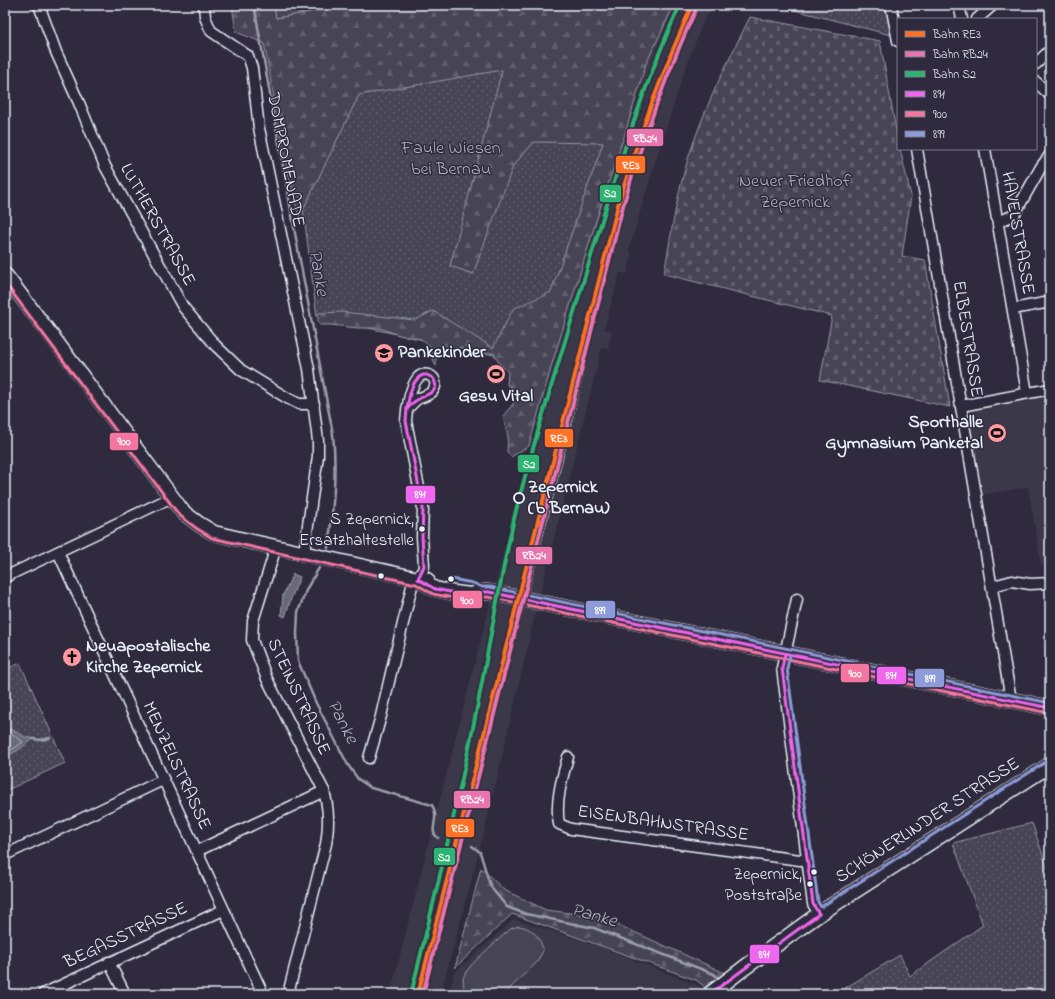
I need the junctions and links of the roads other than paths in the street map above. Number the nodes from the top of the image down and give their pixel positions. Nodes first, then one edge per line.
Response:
1 (39, 5) edge
2 (204, 5) edge
3 (892, 5) edge
4 (959, 5) edge
5 (992, 5) edge
6 (962, 18) edge
7 (979, 18) edge
8 (897, 35) edge
9 (1050, 50) edge
10 (1037, 63) edge
11 (1037, 83) edge
12 (1049, 94) edge
13 (917, 150) edge
14 (985, 150) edge
15 (1050, 155) edge
16 (998, 222) junction
17 (5, 275) edge
18 (1050, 302) edge
19 (1013, 309) junction
20 (1050, 389) edge
21 (1027, 393) junction
22 (314, 404) junction
23 (961, 406) junction
24 (407, 409) dead end
25 (171, 496) junction
26 (276, 547) junction
27 (58, 552) junction
28 (304, 553) junction
29 (5, 577) edge
30 (418, 579) junction
31 (1050, 583) edge
32 (993, 586) junction
33 (797, 599) dead end
34 (785, 654) junction
35 (1011, 700) junction
36 (1050, 708) edge
37 (568, 757) dead end
38 (370, 758) dead end
39 (1050, 765) edge
40 (163, 780) junction
41 (324, 791) junction
42 (197, 851) junction
43 (5, 855) edge
44 (807, 859) junction
45 (223, 910) junction
46 (820, 914) junction
47 (109, 962) junction
48 (718, 987) edge
49 (43, 994) edge
50 (125, 994) edge
51 (263, 994) edge
52 (288, 994) edge

1 - 22 street, LUTHERSTRASSE
2 - 22 street, DOMPROMENADE
3 - 8 street
4 - 6 street
5 - 7 street
9 - 10 street
11 - 12 street
13 - 23 street, ELBESTRASSE
14 - 16 street, HAVELSTRASSE
15 - 16 street
16 - 19 street, HAVELSTRASSE
17 - 25 street
18 - 19 street
19 - 21 street, HAVELSTRASSE
20 - 21 street
21 - 23 street
22 - 28 street, DOMPROMENADE
23 - 32 street, ELBESTRASSE
24 - 30 street
25 - 26 street
25 - 27 street
26 - 28 street
26 - 41 street, STEINSTRASSE
27 - 29 street
27 - 40 street, MENZELSTRASSE
28 - 30 street
30 - 34 street
30 - 38 street
31 - 32 street
32 - 35 street, ELBESTRASSE
33 - 34 street
34 - 35 street
34 - 44 street
35 - 36 street
37 - 44 street, EISENBAHNSTRASSE
39 - 46 street, SCHÖNERLINDER STRASSE
40 - 42 street, MENZELSTRASSE
40 - 43 street
41 - 42 street
41 - 52 street, STEINSTRASSE
42 - 45 street, MENZELSTRASSE
44 - 46 street
45 - 47 street, BEGASSTRASSE
45 - 51 street, MENZELSTRASSE
46 - 48 street, SCHÖNERLINDER STRASSE
47 - 49 street, BEGASSTRASSE
47 - 50 street

